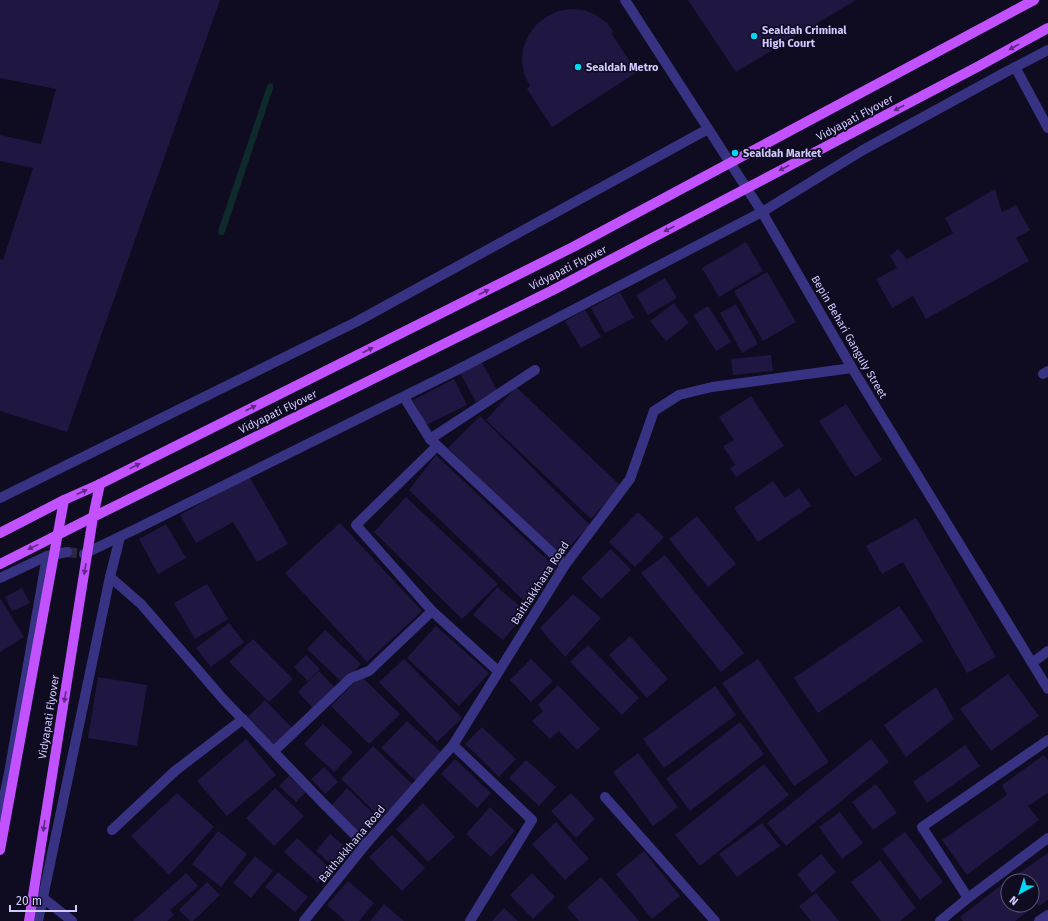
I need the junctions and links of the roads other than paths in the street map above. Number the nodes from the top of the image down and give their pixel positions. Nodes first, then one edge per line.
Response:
1 (625, 0) edge
2 (1034, 0) edge
3 (1048, 28) edge
4 (1048, 50) edge
5 (1015, 67) junction
6 (1048, 128) edge
7 (708, 129) junction
8 (762, 212) junction
9 (852, 368) junction
10 (535, 370) dead end
11 (404, 397) junction
12 (434, 442) junction
13 (100, 484) junction
14 (0, 498) edge
15 (64, 500) junction
16 (93, 517) junction
17 (0, 533) edge
18 (58, 535) junction
19 (120, 537) junction
20 (67, 552) tunnel mouth
21 (84, 554) tunnel mouth
22 (47, 556) junction
23 (0, 564) edge
24 (565, 565) junction
25 (110, 577) junction
26 (0, 578) edge
27 (432, 611) junction
28 (1048, 651) edge
29 (1032, 663) junction
30 (498, 671) junction
31 (1048, 689) edge
32 (243, 719) junction
33 (1048, 740) edge
34 (453, 745) junction
35 (274, 752) junction
36 (605, 797) dead end
37 (0, 815) edge
38 (112, 830) dead end
39 (1048, 838) edge
40 (365, 845) junction
41 (0, 850) edge
42 (43, 898) junction
43 (968, 898) junction
44 (1048, 915) edge
45 (29, 921) edge
46 (38, 921) edge
47 (72, 921) edge
48 (304, 921) edge
49 (470, 921) edge
50 (715, 921) edge
51 (940, 921) edge
52 (1039, 921) edge

1 - 7 street, Bepin Behari Ganguly Street
13 -> 2 main road, Vidyapati Flyover, bridge
3 -> 16 main road, Vidyapati Flyover, bridge
4 - 5 street
5 - 6 street
5 - 8 street
7 - 8 street, Bepin Behari Ganguly Street
7 - 14 street
8 - 9 street, Bepin Behari Ganguly Street
8 - 11 street
9 - 24 street, Baithakkhana Road
9 - 29 street, Bepin Behari Ganguly Street
10 - 12 street
11 - 12 street
11 - 19 street
12 - 24 street
12 - 27 street
15 -> 13 main road, Vidyapati Flyover
13 - 16 main road, Vidyapati Flyover
15 - 17 main road, Vidyapati Flyover
15 - 18 main road, Vidyapati Flyover, bridge
16 - 18 main road, Vidyapati Flyover
16 -> 45 main road, Vidyapati Flyover, bridge
18 -> 23 main road, Vidyapati Flyover
18 - 41 main road, Vidyapati Flyover, bridge
19 - 21 street
19 - 25 street
20 - 22 street
22 - 26 street
22 - 37 street
24 - 30 street, Baithakkhana Road
25 - 32 street
25 - 42 street
27 - 30 street
27 - 35 street
28 - 29 street
29 - 31 street, Bepin Behari Ganguly Street
30 - 34 street, Baithakkhana Road
32 - 35 street
32 - 38 street
33 - 43 street
34 - 40 street, Baithakkhana Road
34 - 49 street
35 - 40 street
36 - 50 street
39 - 43 street
40 - 48 street, Baithakkhana Road
42 - 46 street
42 - 47 street
43 - 51 street
44 - 52 street

